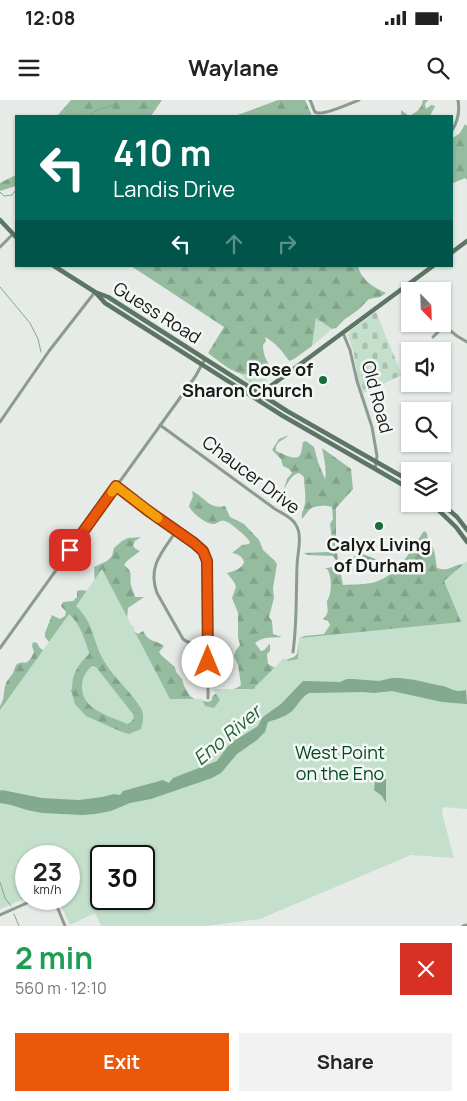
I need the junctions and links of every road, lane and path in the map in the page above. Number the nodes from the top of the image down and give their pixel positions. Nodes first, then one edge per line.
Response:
1 (310, 100) edge
2 (359, 100) edge
3 (458, 100) edge
4 (453, 129) edge
5 (0, 220) edge
6 (14, 235) edge
7 (467, 241) edge
8 (0, 248) edge
9 (453, 252) edge
10 (56, 267) edge
11 (432, 267) edge
12 (412, 282) edge
13 (401, 290) edge
14 (95, 292) junction
15 (451, 331) edge
16 (437, 332) edge
17 (343, 333) junction
18 (433, 337) dead end
19 (467, 342) edge
20 (205, 359) junction
21 (202, 365) junction
22 (262, 396) junction
23 (259, 401) junction
24 (0, 422) edge
25 (160, 425) junction
26 (376, 462) junction
27 (375, 469) junction
28 (401, 476) edge
29 (401, 484) edge
30 (116, 486) junction
31 (451, 511) edge
32 (440, 512) edge
33 (177, 530) junction
34 (467, 530) edge
35 (467, 542) edge
36 (208, 644) junction
37 (0, 648) edge
38 (293, 652) dead end
39 (208, 698) dead end
40 (15, 908) edge
41 (58, 910) edge
42 (0, 915) edge
43 (65, 926) edge

1 - 2 street
3 - 4 street
5 - 6 main road
6 - 8 street
7 - 9 main road
10 - 14 main road, Guess Road
11 - 12 main road
13 - 17 main road
14 - 20 main road, Guess Road
14 - 21 main road, Guess Road
14 - 24 street
15 - 19 street
16 - 18 street
17 - 22 main road
17 - 26 street, Old Road
20 - 21 street
20 - 22 main road, Guess Road
21 - 23 main road, Guess Road
21 - 25 street
22 - 23 main road
22 - 26 main road, Guess Road
23 - 27 main road, Guess Road
25 - 30 street
25 - 38 street, Chaucer Drive
26 - 27 street, Old Road
26 - 28 main road, Guess Road
27 - 29 main road, Guess Road
30 - 33 street
30 - 37 street
31 - 34 main road
32 - 35 main road
33 - 36 street
33 - 36 street
36 - 39 street
40 - 42 street
41 - 43 street

